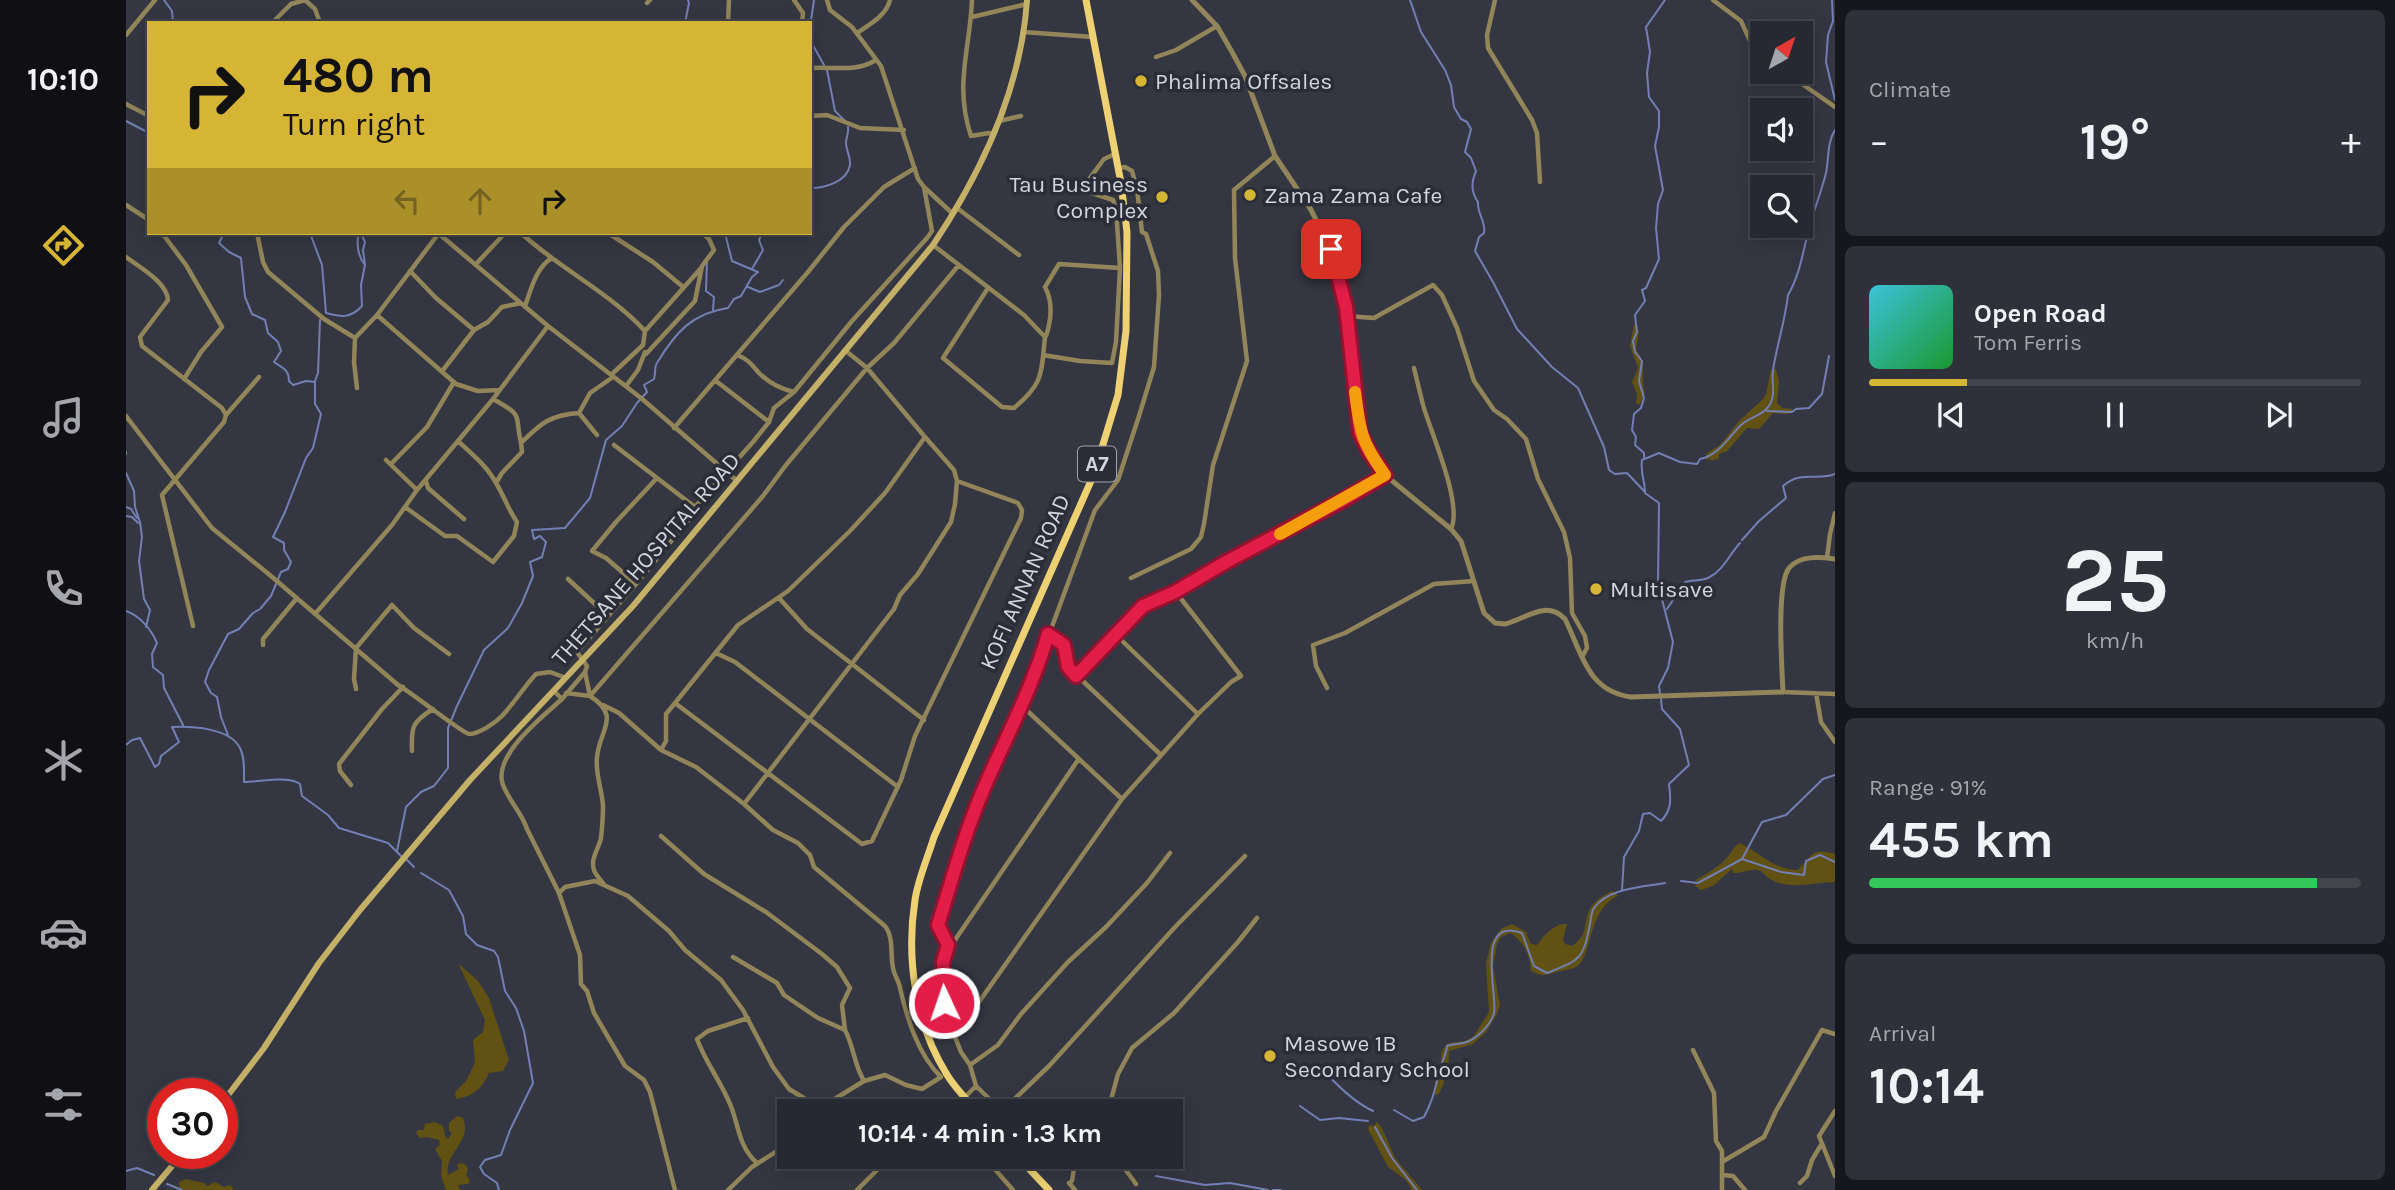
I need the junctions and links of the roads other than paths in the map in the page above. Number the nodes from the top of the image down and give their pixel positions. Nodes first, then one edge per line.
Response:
1 (155, 0) edge
2 (305, 0) edge
3 (729, 0) edge
4 (794, 0) edge
5 (827, 0) edge
6 (890, 0) edge
7 (972, 0) edge
8 (1086, 0) edge
9 (1192, 0) edge
10 (1495, 0) edge
11 (1713, 0) edge
12 (1027, 2) edge
13 (972, 17) junction
14 (274, 21) edge
15 (319, 21) edge
16 (728, 21) edge
17 (802, 21) edge
18 (1217, 26) junction
19 (1022, 32) junction
20 (857, 33) junction
21 (126, 35) edge
22 (1093, 37) junction
23 (1750, 41) edge
24 (1156, 57) dead end
25 (876, 60) junction
26 (812, 68) edge
27 (1802, 84) edge
28 (126, 104) edge
29 (1835, 107) edge
30 (147, 115) edge
31 (812, 116) edge
32 (1020, 116) dead end
33 (999, 121) junction
34 (904, 130) junction
35 (993, 134) junction
36 (1115, 154) junction
37 (1275, 156) junction
38 (915, 168) junction
39 (1118, 168) junction
40 (1539, 181) dead end
41 (924, 187) junction
42 (126, 205) edge
43 (955, 211) junction
44 (147, 219) edge
45 (164, 235) edge
46 (257, 235) edge
47 (437, 235) edge
48 (440, 235) edge
49 (503, 235) edge
50 (523, 235) edge
51 (611, 235) edge
52 (704, 235) edge
53 (933, 245) junction
54 (1019, 255) dead end
55 (126, 257) edge
56 (552, 258) junction
57 (476, 264) junction
58 (702, 266) junction
59 (958, 266) junction
60 (1120, 268) junction
61 (410, 271) junction
62 (682, 286) junction
63 (988, 288) junction
64 (523, 304) junction
65 (377, 314) junction
66 (1346, 316) junction
67 (548, 326) junction
68 (474, 330) junction
69 (645, 331) junction
70 (1045, 337) junction
71 (355, 338) junction
72 (643, 345) junction
73 (846, 351) junction
74 (646, 354) junction
75 (737, 355) junction
76 (1043, 355) junction
77 (867, 368) junction
78 (1414, 368) dead end
79 (443, 370) junction
80 (612, 376) junction
81 (259, 377) dead end
82 (184, 379) junction
83 (716, 381) junction
84 (454, 382) junction
85 (626, 387) junction
86 (358, 388) dead end
87 (500, 390) junction
88 (794, 393) junction
89 (493, 399) junction
90 (579, 413) junction
91 (226, 415) junction
92 (126, 416) edge
93 (769, 422) junction
94 (674, 428) junction
95 (597, 435) dead end
96 (925, 437) junction
97 (458, 442) junction
98 (521, 443) junction
99 (614, 445) dead end
100 (727, 472) junction
101 (1385, 475) junction
102 (657, 478) junction
103 (175, 480) junction
104 (426, 481) junction
105 (737, 481) junction
106 (957, 481) junction
107 (496, 483) junction
108 (417, 490) junction
109 (695, 507) junction
110 (405, 508) junction
111 (1835, 513) edge
112 (464, 519) dead end
113 (1451, 530) junction
114 (1827, 558) junction
115 (1835, 559) edge
116 (1131, 578) dead end
117 (568, 579) dead end
118 (1474, 581) junction
119 (636, 584) junction
120 (1175, 592) junction
121 (297, 598) junction
122 (779, 598) junction
123 (315, 614) junction
124 (608, 616) junction
125 (193, 626) dead end
126 (1048, 634) junction
127 (1115, 634) junction
128 (263, 645) dead end
129 (356, 648) junction
130 (716, 653) junction
131 (449, 654) dead end
132 (1582, 658) junction
133 (584, 660) junction
134 (851, 663) junction
135 (585, 672) junction
136 (1076, 676) junction
137 (566, 678) junction
138 (403, 687) junction
139 (1327, 688) dead end
140 (356, 689) dead end
141 (554, 691) junction
142 (1783, 692) junction
143 (1816, 693) junction
144 (566, 694) junction
145 (1835, 694) edge
146 (590, 696) junction
147 (562, 699) junction
148 (602, 704) junction
149 (675, 704) junction
150 (1021, 705) junction
151 (433, 709) junction
152 (1198, 714) junction
153 (808, 719) junction
154 (924, 720) junction
155 (1835, 742) edge
156 (662, 750) junction
157 (412, 751) dead end
158 (1161, 755) junction
159 (1078, 760) junction
160 (767, 774) junction
161 (351, 785) dead end
162 (898, 787) junction
163 (1122, 799) junction
164 (744, 804) junction
165 (662, 836) dead end
166 (1170, 852) dead end
167 (1245, 856) dead end
168 (603, 883) junction
169 (559, 893) junction
170 (1257, 918) dead end
171 (948, 945) junction
172 (733, 957) dead end
173 (748, 1018) junction
174 (845, 1030) junction
175 (1835, 1034) edge
176 (955, 1037) junction
177 (1693, 1050) dead end
178 (970, 1065) junction
179 (943, 1075) junction
180 (238, 1082) edge
181 (864, 1082) junction
182 (976, 1086) junction
183 (965, 1098) joint
184 (803, 1099) edge
185 (836, 1099) edge
186 (1111, 1099) edge
187 (1835, 1111) edge
188 (1822, 1144) junction
189 (777, 1151) edge
190 (1722, 1162) junction
191 (757, 1163) junction
192 (170, 1169) edge
193 (878, 1169) edge
194 (995, 1169) edge
195 (1029, 1169) edge
196 (1074, 1169) edge
197 (1125, 1169) edge
198 (1723, 1175) junction
199 (1835, 1176) edge
200 (1800, 1183) dead end
201 (1136, 1184) dead end
202 (152, 1190) edge
203 (675, 1190) edge
204 (728, 1190) edge
205 (857, 1190) edge
206 (1013, 1190) edge
207 (1049, 1190) edge
208 (1075, 1190) edge
209 (1722, 1190) edge
210 (1745, 1190) edge

1 - 21 street
2 - 14 street
2 - 15 street
3 - 16 street
4 - 17 street
5 - 20 street
6 - 20 street
7 - 13 street
8 - 22 main road, KOFI ANNAN ROAD / A7
9 - 18 street
10 - 40 street
11 - 23 street
12 - 13 street
12 - 19 main road, THETSANE HOSPITAL ROAD
13 - 35 street
18 - 24 street
18 - 37 street
19 - 22 street
19 - 33 main road, THETSANE HOSPITAL ROAD
20 - 25 street
22 - 36 main road, KOFI ANNAN ROAD / A7
25 - 26 street
25 - 34 street
27 - 29 street
28 - 30 street
31 - 34 street
32 - 33 street
33 - 35 main road, THETSANE HOSPITAL ROAD
34 - 38 street
35 - 43 main road, THETSANE HOSPITAL ROAD
36 - 39 main road, KOFI ANNAN ROAD / A7
36 - 60 street
37 - 66 street
37 - 116 street
38 - 41 street
38 - 75 street
39 - 126 street
39 - 179 main road, KOFI ANNAN ROAD / A7
41 - 43 street
41 - 88 street
42 - 44 street
43 - 53 main road, THETSANE HOSPITAL ROAD
43 - 54 street
45 - 82 street
46 - 71 street
47 - 61 street
48 - 57 street
49 - 57 street
50 - 56 street
51 - 62 street
52 - 58 street
53 - 59 street
53 - 73 main road, THETSANE HOSPITAL ROAD
55 - 82 street
56 - 64 street
56 - 69 street
57 - 64 street
58 - 62 street
58 - 74 street
59 - 63 street
59 - 77 street
60 - 70 street
60 - 76 street
61 - 65 street
61 - 68 street
62 - 69 street
63 - 70 street
63 - 76 street
64 - 67 street
64 - 68 street
65 - 71 street
65 - 79 street
66 - 101 street
66 - 132 street
67 - 80 street
67 - 87 street
68 - 79 street
69 - 72 street
70 - 76 street
71 - 86 street
72 - 74 street
72 - 80 street
73 - 77 street
73 - 105 main road, THETSANE HOSPITAL ROAD
74 - 85 street
75 - 83 street
75 - 88 street
77 - 96 street
77 - 146 street
78 - 113 street
79 - 84 street
80 - 85 street
80 - 90 street
81 - 91 street
82 - 91 street
83 - 93 street
83 - 94 street
84 - 87 street
84 - 108 street
85 - 94 street
87 - 89 street
88 - 93 street
89 - 97 street
89 - 98 street
90 - 95 street
90 - 98 street
91 - 103 street
92 - 103 street
93 - 100 street
94 - 100 street
96 - 106 street
96 - 122 street
97 - 104 street
97 - 107 street
98 - 107 street
99 - 102 street
100 - 105 street
100 - 109 street
101 - 113 street
101 - 120 street
102 - 109 street
102 - 119 street
103 - 121 street
103 - 125 street
104 - 108 street
104 - 112 street
105 - 133 main road, THETSANE HOSPITAL ROAD
106 - 134 street
106 - 154 street
107 - 110 street
108 - 110 street
109 - 119 street
110 - 123 street
111 - 114 street
113 - 118 street
114 - 115 street
114 - 142 street
117 - 124 street
118 - 132 street
118 - 139 street
119 - 124 street
120 - 127 street
120 - 152 street
121 - 123 street
121 - 128 street
122 - 130 street
122 - 134 street
123 - 129 street
124 - 133 street
126 - 136 street
126 - 150 street
127 - 136 street
127 - 152 street
129 - 131 street
129 - 138 street
129 - 140 street
130 - 149 street
130 - 153 street
132 - 142 street
133 - 135 street
133 - 137 main road, THETSANE HOSPITAL ROAD
134 - 153 street
134 - 154 street
135 - 144 street
135 - 146 street
136 - 158 street
137 - 141 main road, THETSANE HOSPITAL ROAD
137 - 151 street
138 - 151 street
138 - 161 street
141 - 147 street
141 - 180 main road, THETSANE HOSPITAL ROAD
142 - 143 street
143 - 145 street
143 - 155 street
144 - 146 street
144 - 147 street
146 - 148 street
147 - 169 street
148 - 156 street
148 - 168 street
149 - 156 street
149 - 160 street
150 - 159 street
150 - 171 street
151 - 157 street
152 - 158 street
153 - 160 street
153 - 162 street
154 - 162 street
156 - 164 street
158 - 163 street
159 - 163 street
159 - 171 street
160 - 162 street
160 - 164 street
163 - 176 street
164 - 179 street
165 - 174 street
166 - 178 street
167 - 182 street
168 - 169 street
168 - 173 street
169 - 203 street
170 - 186 street
171 - 176 street
172 - 174 street
173 - 184 street
173 - 191 street
174 - 181 street
175 - 190 street
176 - 178 street
177 - 190 street
178 - 182 street
179 - 181 street
179 - 183 main road, KOFI ANNAN ROAD / A7
181 - 185 street
182 - 183 street
187 - 188 street
188 - 199 street
188 - 200 street
189 - 191 street
190 - 198 street
191 - 204 street
192 - 202 main road
193 - 205 street
194 - 206 street
195 - 207 main road
196 - 208 street
197 - 201 street
198 - 209 street
198 - 210 street

